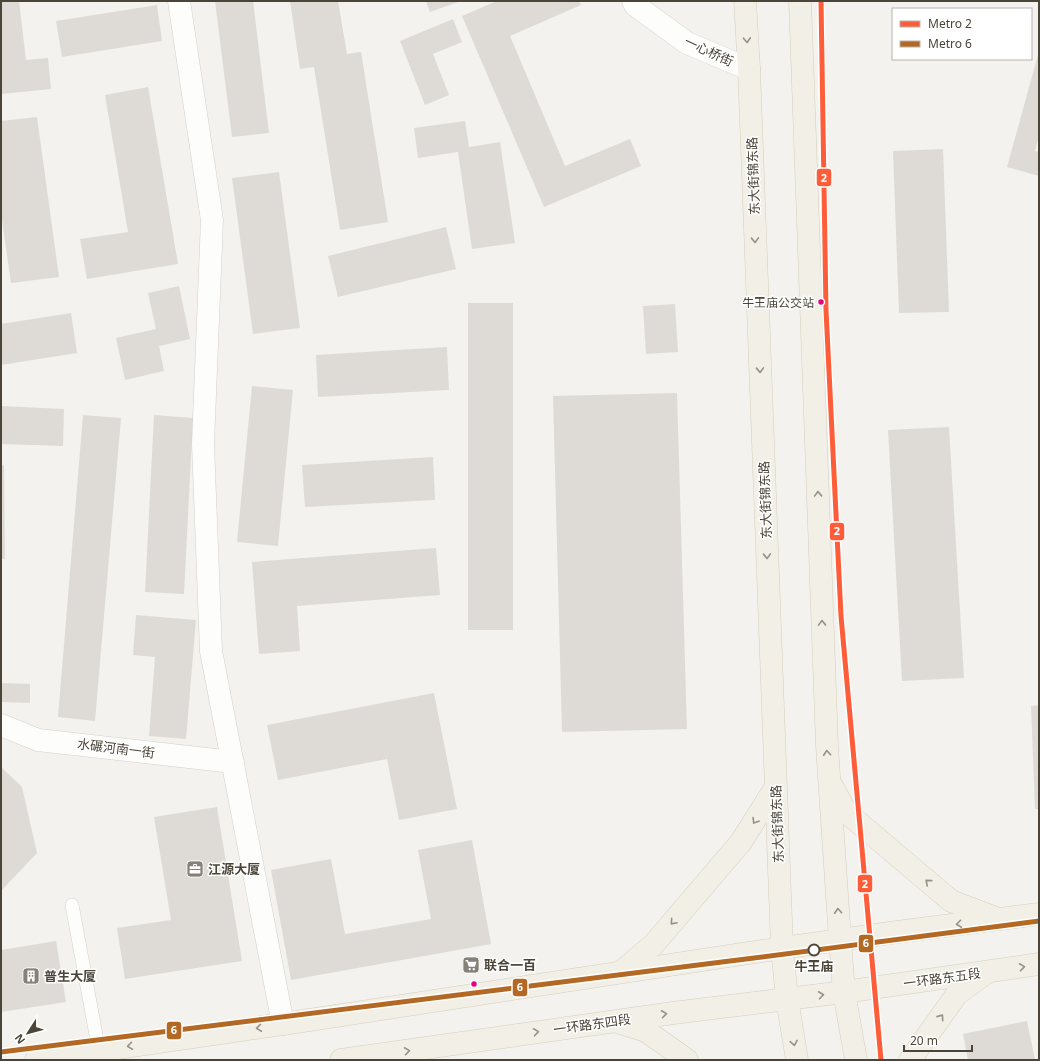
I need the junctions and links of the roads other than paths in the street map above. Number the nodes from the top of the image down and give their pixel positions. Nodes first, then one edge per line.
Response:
1 (179, 1) edge
2 (633, 1) edge
3 (745, 1) edge
4 (800, 1) edge
5 (749, 69) junction
6 (1, 725) edge
7 (233, 762) junction
8 (829, 780) junction
9 (775, 788) junction
10 (72, 905) dead end
11 (1039, 914) edge
12 (999, 919) junction
13 (840, 940) junction
14 (782, 948) junction
15 (1039, 964) edge
16 (990, 971) junction
17 (621, 972) junction
18 (844, 992) junction
19 (787, 999) junction
20 (613, 1021) junction
21 (283, 1024) junction
22 (99, 1051) junction
23 (36, 1060) edge
24 (341, 1060) edge
25 (687, 1060) edge
26 (797, 1060) edge
27 (856, 1060) edge
28 (910, 1060) edge

1 - 7 street
2 - 5 street, 一心桥街
3 -> 5 main road, 东大街锦东路
8 -> 4 main road
5 -> 9 main road, 东大街锦东路
6 - 7 street, 水碾河南一街
7 - 21 street
12 -> 8 main road
13 -> 8 main road
9 - 14 main road, 东大街锦东路
9 -> 17 main road
10 - 22 lane
11 - 12 main road
12 -> 13 main road
13 - 14 main road
13 - 18 main road
14 - 17 main road
14 - 19 main road, 东大街锦东路
16 -> 15 main road, 一环路东五段
16 - 18 main road, 一环路东五段
28 -> 16 main road
17 - 21 main road
19 -> 18 main road, 一环路东四段
18 - 27 main road
20 -> 19 main road, 一环路东四段
19 -> 26 main road, 东大街锦东路
24 -> 20 main road, 一环路东四段
20 - 25 main road
21 -> 22 main road
22 - 23 main road

